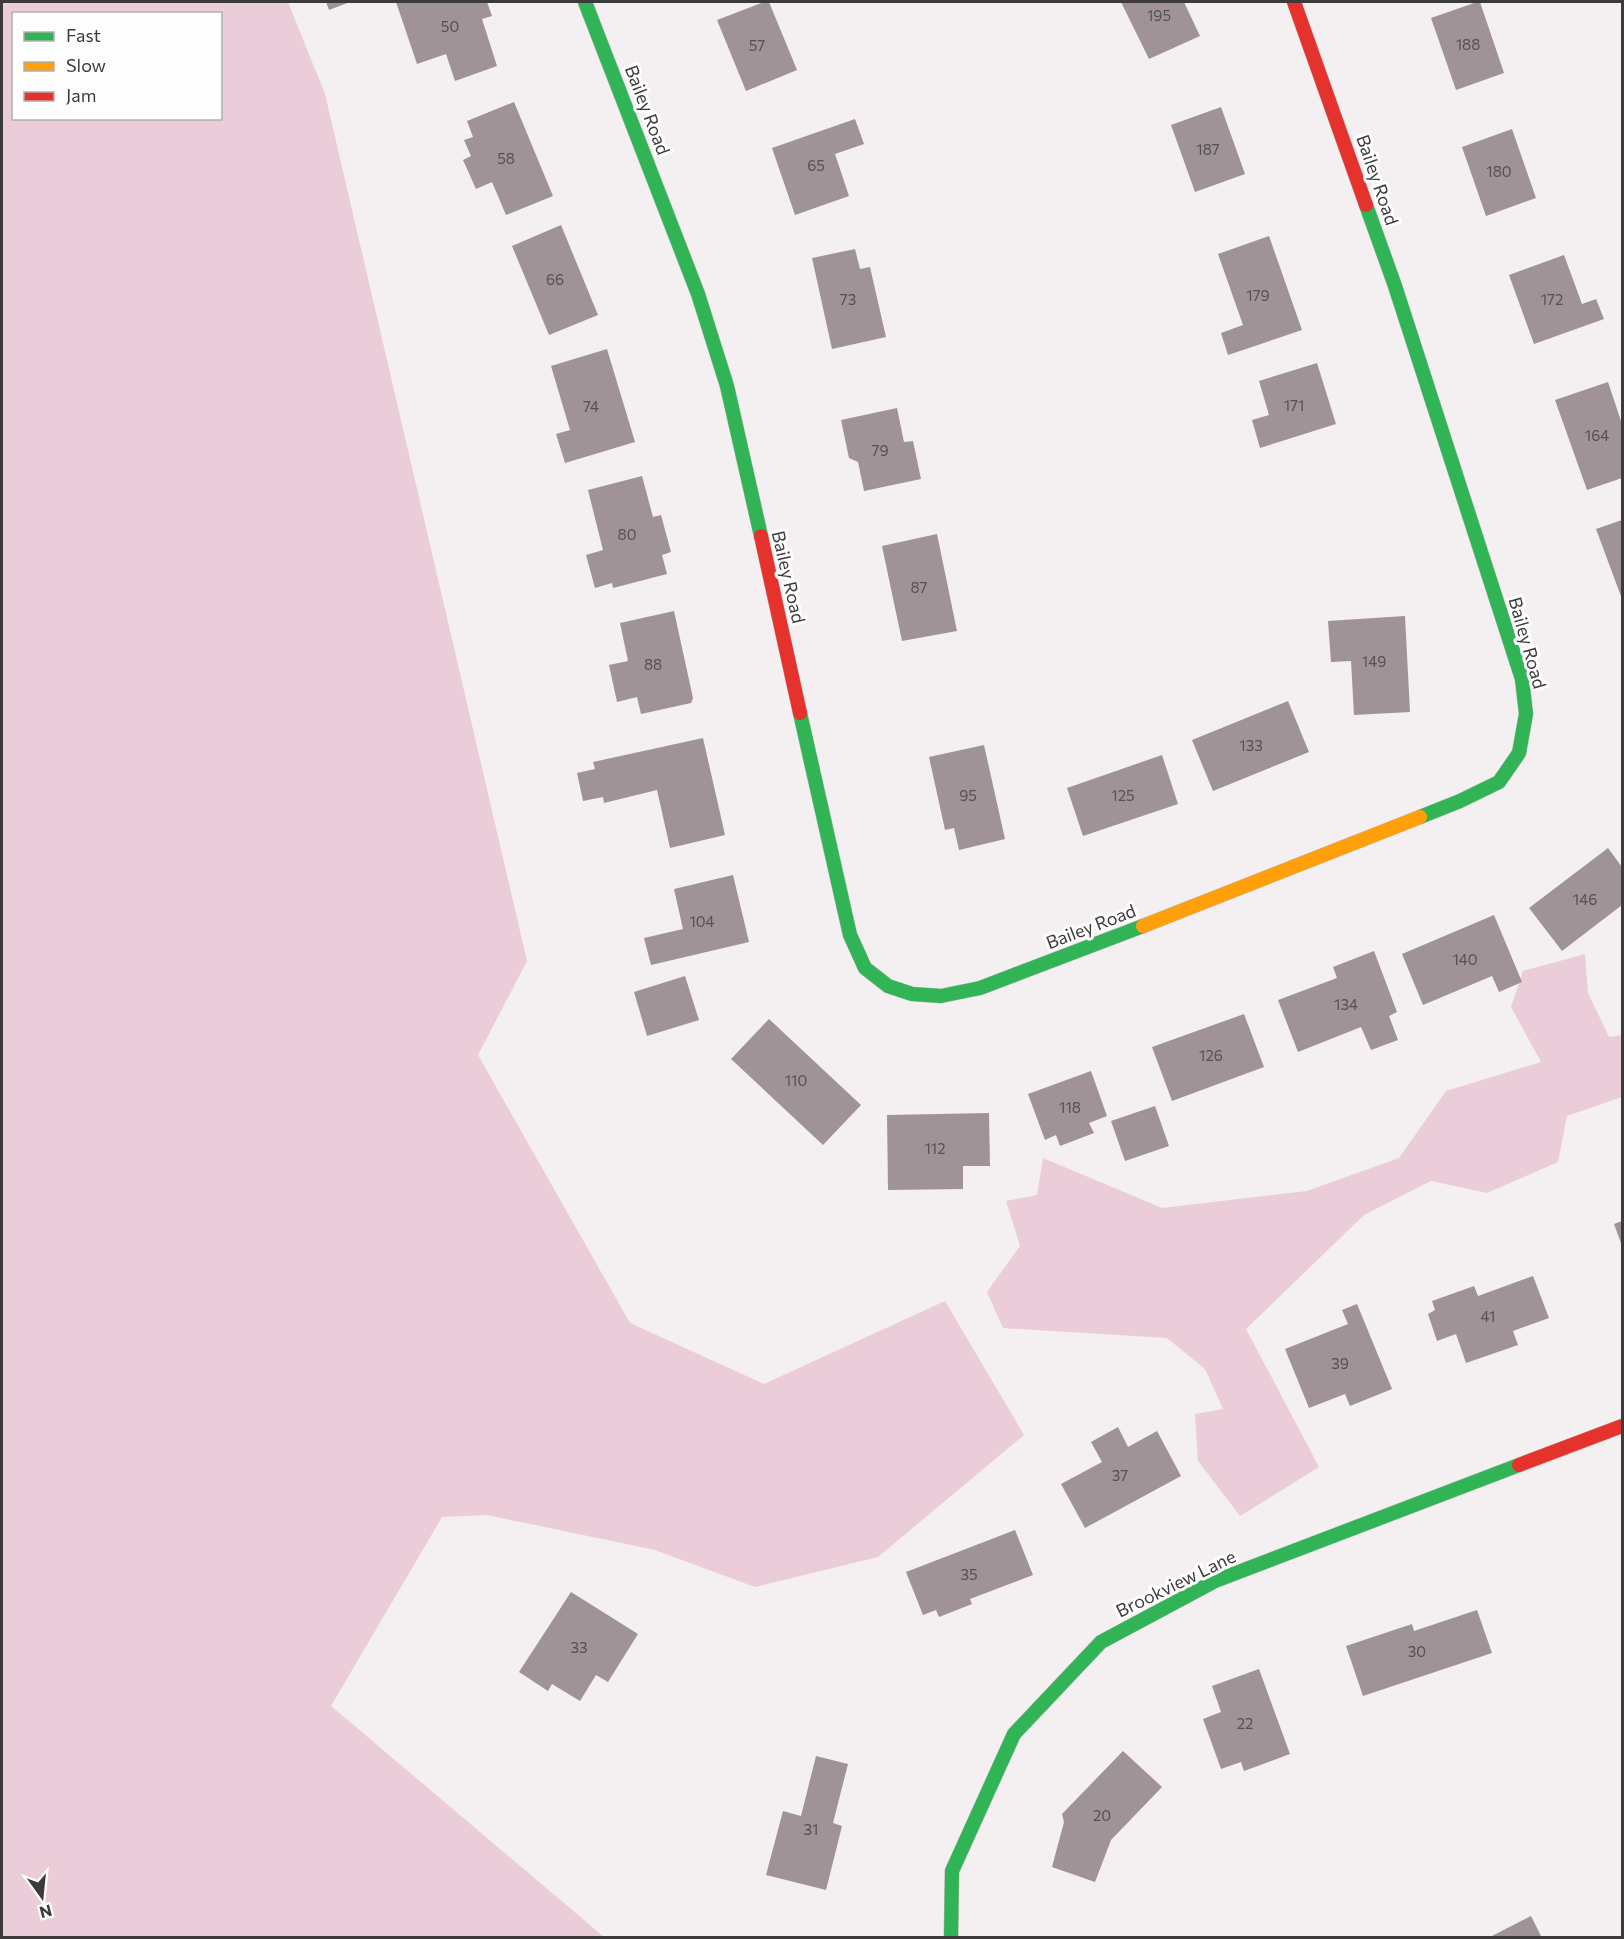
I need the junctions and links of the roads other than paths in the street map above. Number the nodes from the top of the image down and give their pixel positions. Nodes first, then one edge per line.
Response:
1 (585, 2) edge
2 (1294, 2) edge
3 (1623, 1426) edge
4 (951, 1938) edge

1 - 2 street, Bailey Road
3 - 4 street, Brookview Lane

